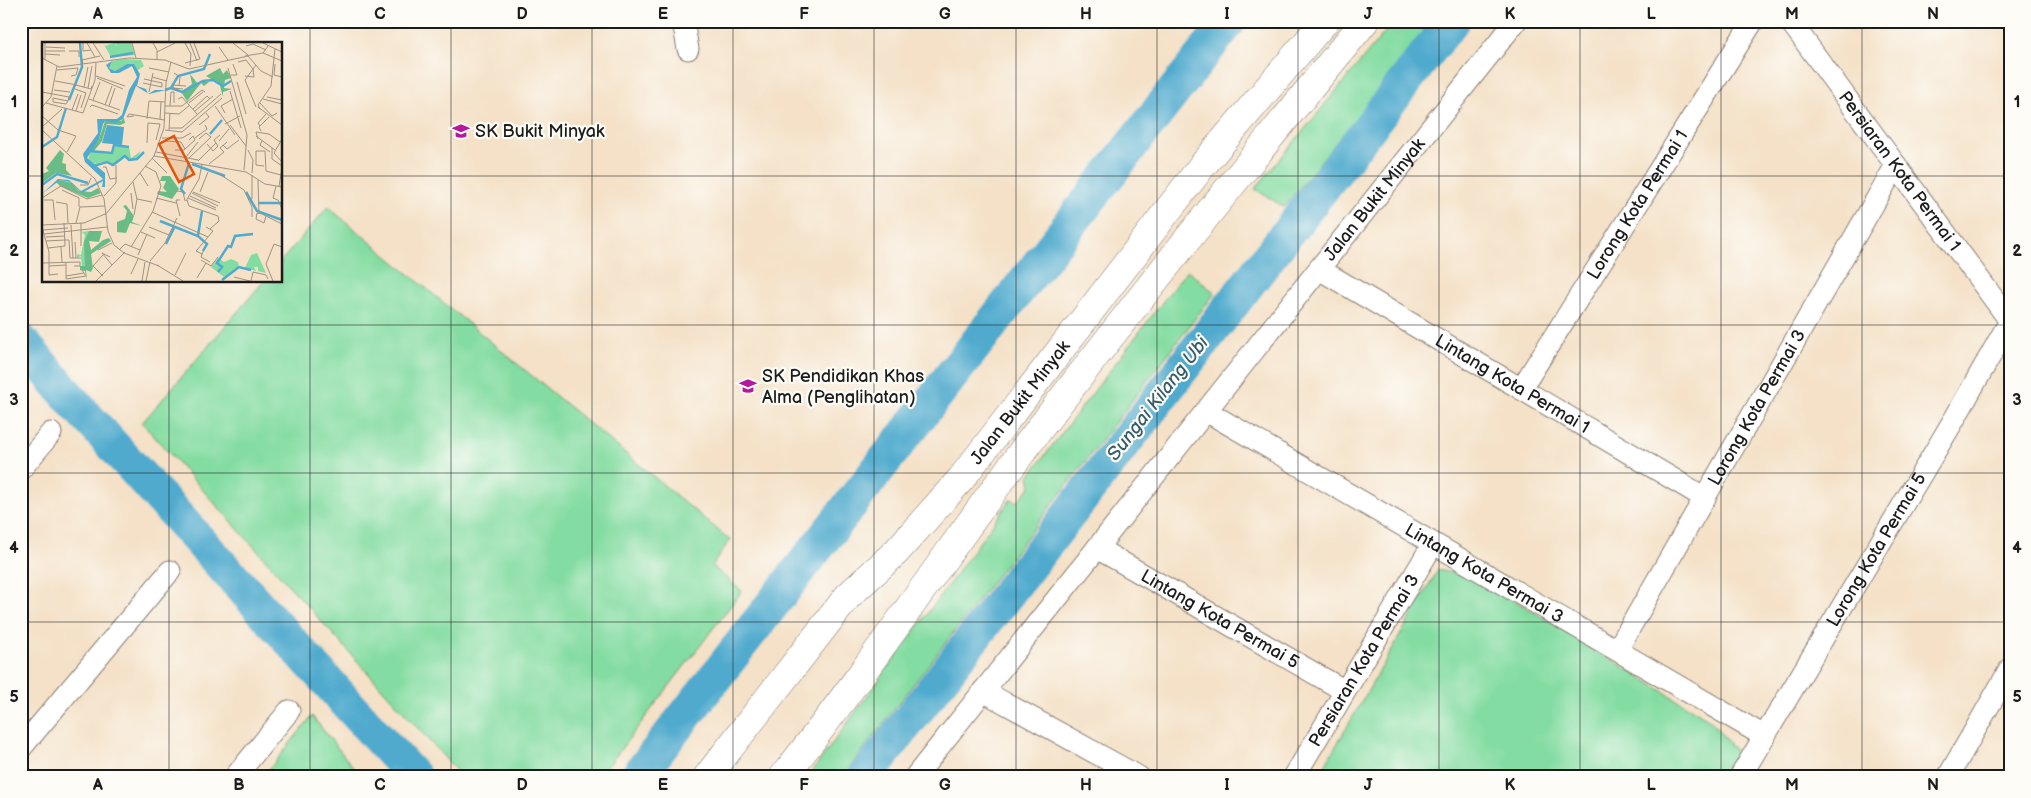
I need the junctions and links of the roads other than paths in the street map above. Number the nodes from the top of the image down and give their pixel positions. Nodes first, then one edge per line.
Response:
1 (683, 21) edge
2 (1325, 21) edge
3 (1365, 21) edge
4 (1516, 21) edge
5 (1753, 21) edge
6 (1790, 21) edge
7 (688, 48) dead end
8 (1896, 165) junction
9 (1319, 269) junction
10 (2010, 321) edge
11 (1521, 389) junction
12 (1206, 411) junction
13 (51, 434) dead end
14 (21, 469) edge
15 (1705, 498) junction
16 (1433, 544) junction
17 (1097, 548) junction
18 (896, 552) junction
19 (170, 571) dead end
20 (892, 631) junction
21 (1617, 650) junction
22 (2010, 669) edge
23 (983, 691) junction
24 (1345, 691) junction
25 (290, 711) dead end
26 (1764, 736) junction
27 (21, 748) edge
28 (234, 777) edge
29 (707, 777) edge
30 (731, 777) edge
31 (762, 777) edge
32 (783, 777) edge
33 (915, 777) edge
34 (1139, 777) edge
35 (1294, 777) edge
36 (1740, 777) edge
37 (1948, 777) edge

1 - 7 street
2 - 18 main road, Jalan Bukit Minyak
3 - 20 main road, Jalan Bukit Minyak
4 - 9 street, Jalan Bukit Minyak
5 - 11 street, Lorong Kota Permai 1
6 - 8 street, Persiaran Kota Permai 1
8 - 10 street, Persiaran Kota Permai 1
8 - 15 street, Lorong Kota Permai 3
9 - 11 street, Lintang Kota Permai 1
9 - 12 street, Jalan Bukit Minyak
10 - 26 street, Lorong Kota Permai 5
11 - 15 street, Lintang Kota Permai 1
12 - 16 street, Lintang Kota Permai 3
12 - 17 street, Jalan Bukit Minyak
13 - 14 street
15 - 21 street, Lorong Kota Permai 3
16 - 21 street, Lintang Kota Permai 3
16 - 24 street, Persiaran Kota Permai 3
17 - 23 street, Jalan Bukit Minyak
17 - 24 street, Lintang Kota Permai 5
18 - 29 main road, Jalan Bukit Minyak
18 - 30 main road
19 - 27 street
20 - 31 main road
20 - 32 main road, Jalan Bukit Minyak
21 - 26 street, Lintang Kota Permai 3
22 - 37 street
23 - 33 street, Jalan Bukit Minyak
23 - 34 street
24 - 35 street, Persiaran Kota Permai 3
25 - 28 street
26 - 36 street, Lorong Kota Permai 5

